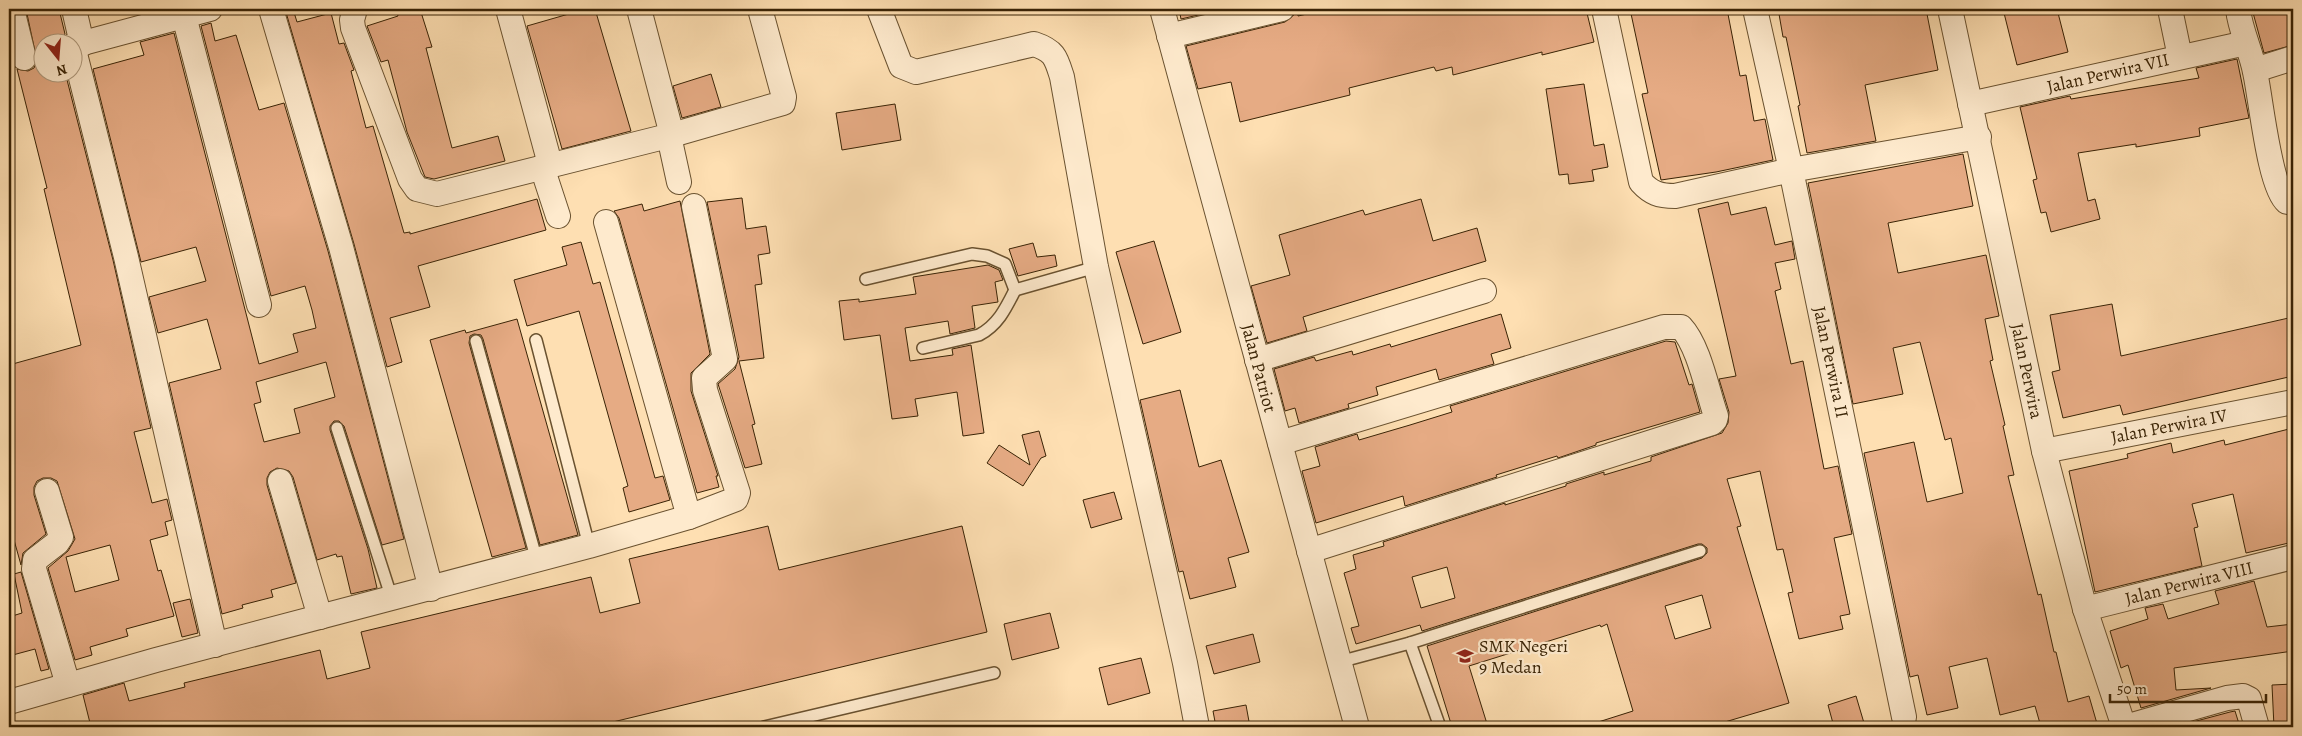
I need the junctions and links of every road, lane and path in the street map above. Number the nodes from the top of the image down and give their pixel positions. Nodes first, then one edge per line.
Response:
1 (12, 9) edge
2 (74, 9) edge
3 (210, 9) edge
4 (271, 9) edge
5 (355, 9) edge
6 (508, 9) edge
7 (639, 9) edge
8 (760, 9) edge
9 (879, 9) edge
10 (1162, 9) edge
11 (1282, 9) edge
12 (1604, 9) edge
13 (1755, 9) edge
14 (1950, 9) edge
15 (2170, 9) edge
16 (2238, 9) edge
17 (174, 15) edge
18 (75, 32) edge
19 (1169, 36) junction
20 (82, 43) edge
21 (2246, 43) junction
22 (2180, 57) junction
23 (25, 58) edge
24 (2293, 58) edge
25 (82, 70) edge
26 (2255, 70) junction
27 (1970, 104) junction
28 (670, 136) junction
29 (1979, 137) junction
30 (546, 166) junction
31 (1791, 170) junction
32 (679, 182) dead end
33 (2287, 199) edge
34 (694, 206) dead end
35 (558, 216) dead end
36 (606, 222) dead end
37 (1096, 268) junction
38 (866, 279) dead end
39 (1015, 290) junction
40 (1484, 291) dead end
41 (259, 304) dead end
42 (536, 340) dead end
43 (476, 341) dead end
44 (923, 348) dead end
45 (1257, 360) junction
46 (2293, 402) edge
47 (337, 428) dead end
48 (1280, 444) junction
49 (2044, 451) junction
50 (280, 481) dead end
51 (48, 491) dead end
52 (688, 517) junction
53 (589, 546) junction
54 (1309, 551) junction
55 (1700, 551) dead end
56 (2293, 557) edge
57 (537, 560) junction
58 (431, 589) junction
59 (392, 599) junction
60 (2085, 609) junction
61 (320, 617) junction
62 (1410, 643) junction
63 (215, 645) junction
64 (1339, 662) junction
65 (994, 673) dead end
66 (68, 684) junction
67 (9, 702) edge
68 (1904, 717) dead end
69 (764, 727) edge
70 (1197, 727) edge
71 (1357, 727) edge
72 (1440, 727) edge
73 (2125, 727) edge
74 (2257, 727) edge

1 - 23 street
2 - 18 street
3 - 17 street
4 - 58 street
5 - 30 street
6 - 30 street
7 - 28 street
8 - 28 street
9 - 37 street
10 - 19 street, Jalan Patriot
11 - 19 street
12 - 31 street
13 - 31 street, Jalan Perwira II
14 - 27 street, Jalan Perwira
15 - 22 street
16 - 21 street
17 - 20 street
17 - 41 street
19 - 45 street, Jalan Patriot
21 - 22 street, Jalan Perwira VII
21 - 26 street
22 - 27 street, Jalan Perwira VII
24 - 26 street
25 - 63 street
26 - 33 street
27 - 29 street, Jalan Perwira
28 - 30 street
28 - 32 street
29 - 31 street
29 - 49 street, Jalan Perwira
30 - 35 street
31 - 68 street, Jalan Perwira II
34 - 52 street
36 - 52 street
37 - 39 lane
37 - 70 street
38 - 39 lane
39 - 44 lane
40 - 45 street
42 - 53 lane
43 - 57 lane
45 - 48 street, Jalan Patriot
46 - 49 street, Jalan Perwira IV
47 - 59 lane
48 - 54 street, Jalan Patriot
48 - 54 street
49 - 60 street, Jalan Perwira
50 - 61 street
51 - 66 street
52 - 53 street
53 - 57 street
54 - 64 street, Jalan Patriot
55 - 62 lane
56 - 60 street, Jalan Perwira VIII
57 - 58 street
58 - 59 street
59 - 61 street
60 - 73 street, Jalan Perwira
61 - 63 street
62 - 64 lane
62 - 72 lane
63 - 66 street
64 - 71 street, Jalan Patriot
65 - 69 lane
66 - 67 street
73 - 74 street

